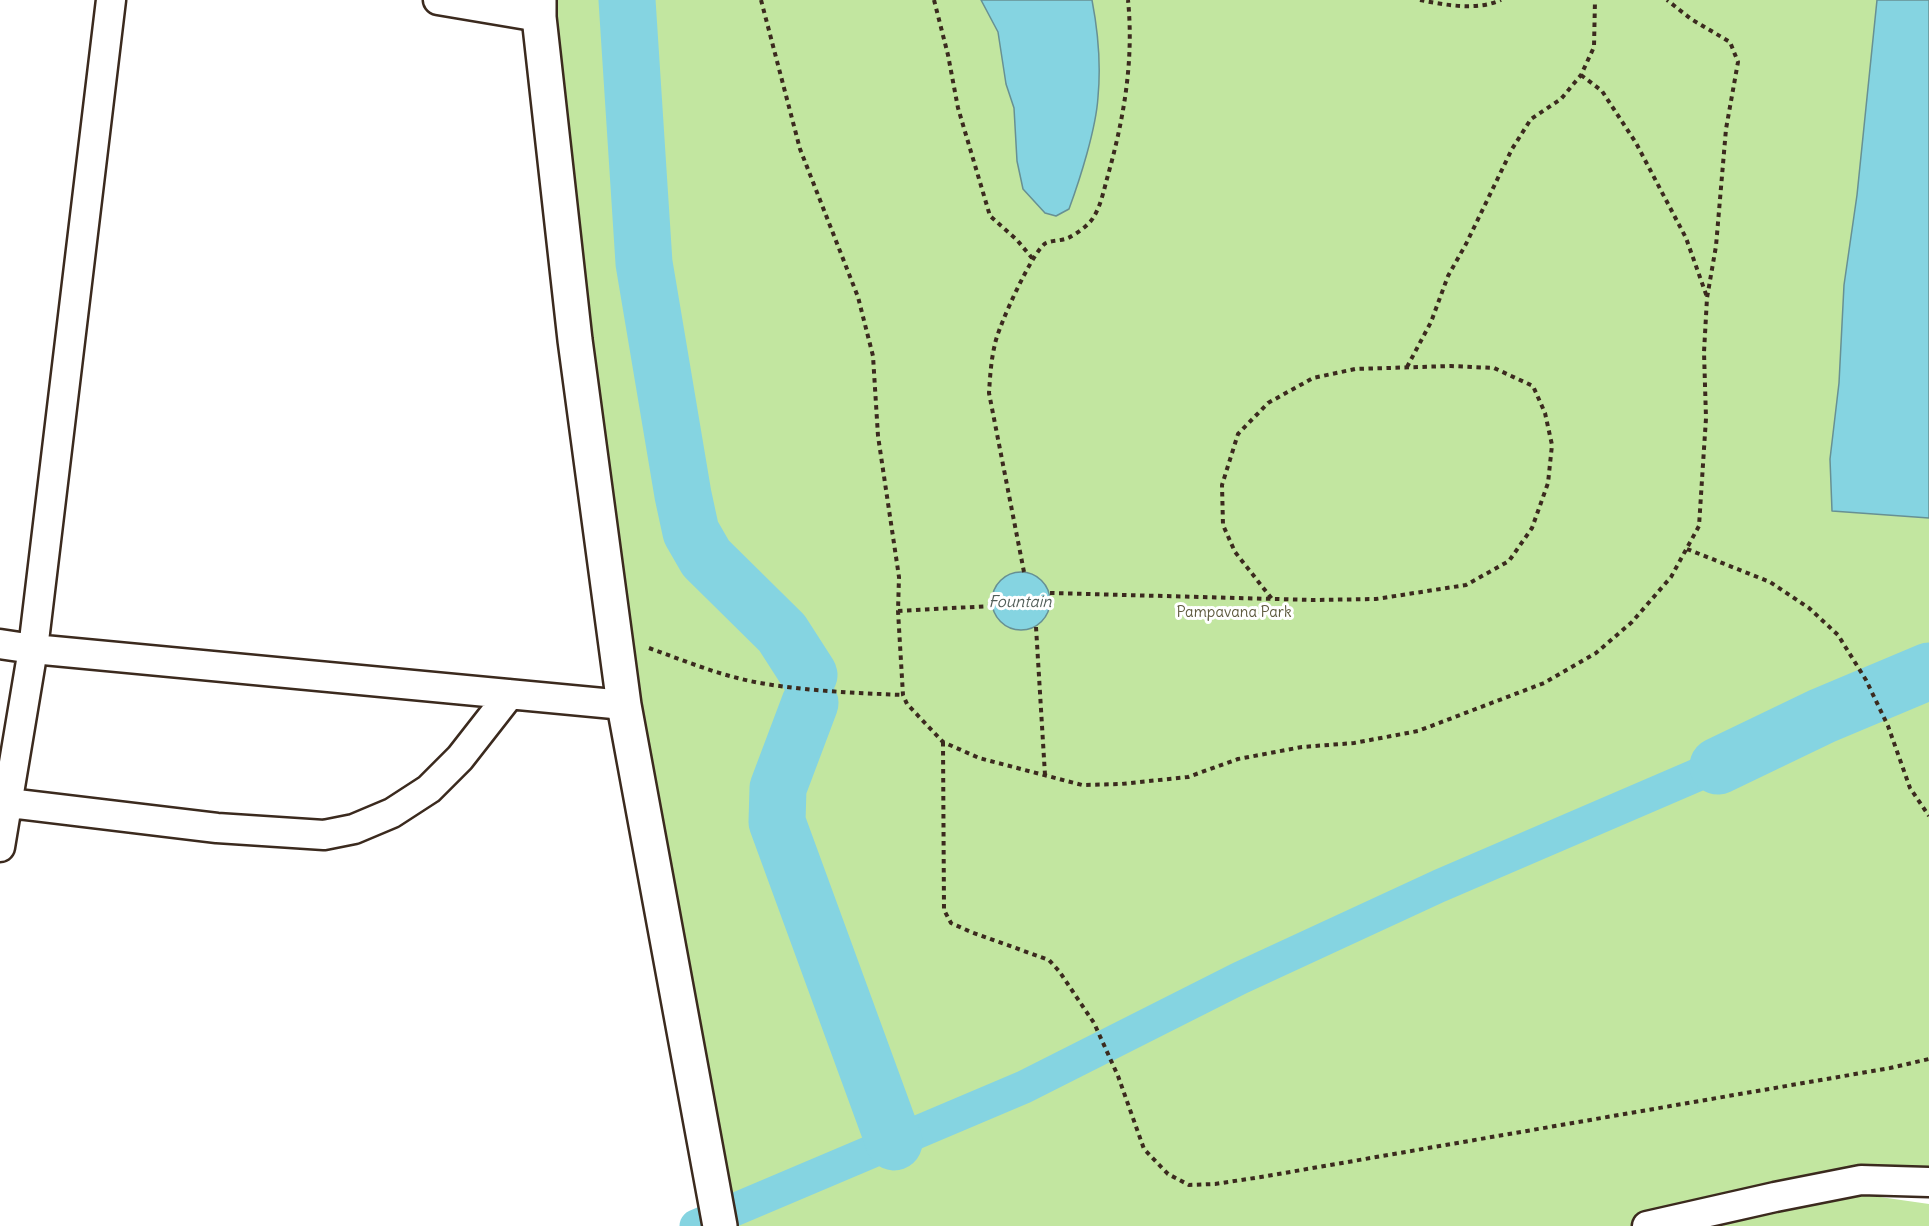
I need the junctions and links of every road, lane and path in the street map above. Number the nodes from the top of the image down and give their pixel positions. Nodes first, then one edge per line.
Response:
1 (111, 0) edge
2 (438, 0) edge
3 (761, 0) edge
4 (934, 0) edge
5 (1128, 0) edge
6 (1420, 0) edge
7 (1501, 0) edge
8 (1595, 0) edge
9 (1667, 0) edge
10 (539, 9) edge
11 (1581, 75) junction
12 (1032, 258) junction
13 (1707, 298) junction
14 (1406, 367) junction
15 (1687, 549) junction
16 (1024, 572) dead end
17 (1050, 593) dead end
18 (1272, 599) junction
19 (991, 606) dead end
20 (898, 610) junction
21 (1036, 627) dead end
22 (615, 635) junction
23 (0, 644) edge
24 (33, 649) junction
25 (510, 694) junction
26 (903, 695) junction
27 (624, 705) junction
28 (942, 742) junction
29 (1045, 775) junction
30 (3, 802) edge
31 (1929, 816) edge
32 (0, 846) edge
33 (1929, 1059) edge
34 (1929, 1182) edge
35 (720, 1226) edge
36 (1647, 1226) edge

1 - 24 street
2 - 10 street
3 - 20 path
4 - 12 path
5 - 12 path
6 - 7 path
8 - 11 path
9 - 13 path
10 - 22 main road
11 - 13 path
11 - 14 path
12 - 16 path
13 - 15 path
14 - 18 path
14 - 18 path
15 - 29 path
15 - 31 path
17 - 18 path
19 - 20 path
20 - 26 path
21 - 29 path
22 - 26 path
22 - 27 main road
23 - 24 street
24 - 25 street
24 - 30 street
25 - 27 street
25 - 30 street
26 - 28 path
27 - 35 main road
28 - 29 path
28 - 33 path
30 - 32 street
34 - 36 street

